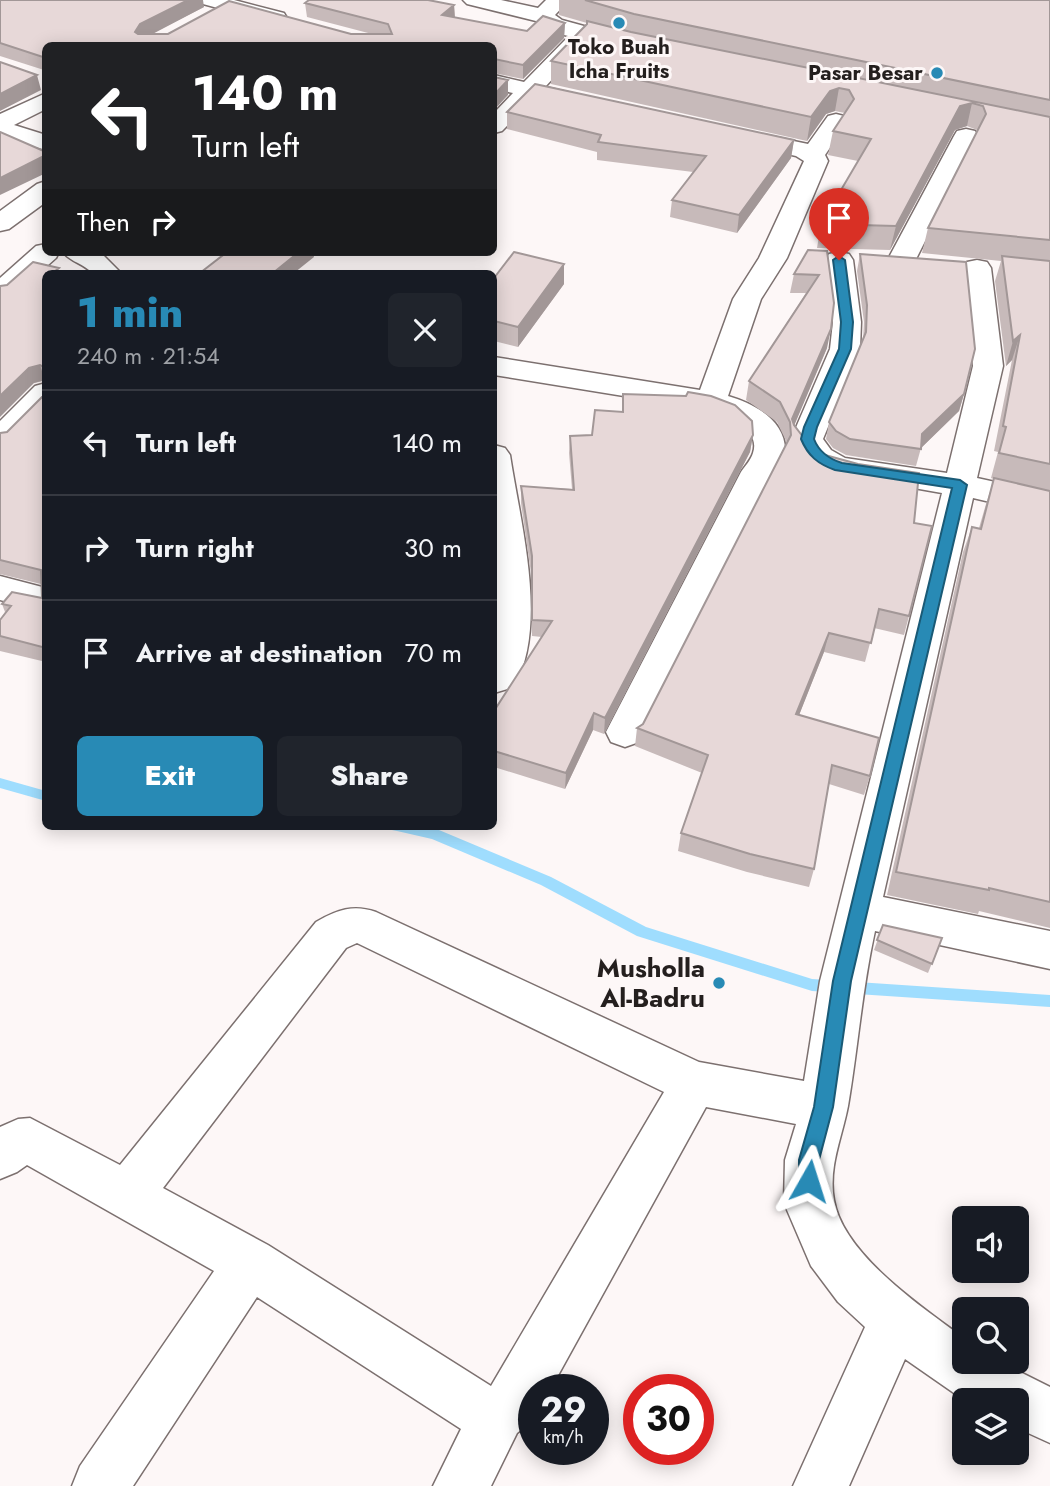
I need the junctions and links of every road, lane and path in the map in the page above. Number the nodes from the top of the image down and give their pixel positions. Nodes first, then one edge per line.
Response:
1 (474, 0) edge
2 (215, 7) edge
3 (550, 8) edge
4 (292, 22) edge
5 (573, 45) edge
6 (657, 51) edge
7 (497, 83) edge
8 (529, 92) junction
9 (42, 102) edge
10 (607, 108) edge
11 (4, 119) edge
12 (836, 121) edge
13 (972, 122) edge
14 (497, 123) edge
15 (712, 131) edge
16 (42, 141) edge
17 (813, 155) junction
18 (42, 192) edge
19 (0, 223) edge
20 (42, 239) edge
21 (42, 256) edge
22 (86, 256) edge
23 (884, 262) junction
24 (104, 270) edge
25 (0, 293) edge
26 (497, 366) edge
27 (42, 396) edge
28 (712, 401) junction
29 (0, 439) edge
30 (497, 479) edge
31 (960, 485) junction
32 (1050, 505) edge
33 (497, 678) edge
34 (625, 732) dead end
35 (859, 910) junction
36 (1050, 950) edge
37 (694, 1083) junction
38 (824, 1107) junction
39 (0, 1156) edge
40 (128, 1194) junction
41 (250, 1263) junction
42 (895, 1320) junction
43 (498, 1414) junction
44 (1050, 1416) edge
45 (100, 1486) edge
46 (461, 1486) edge
47 (821, 1486) edge

1 - 3 street
2 - 4 street
3 - 6 street
5 - 8 street
7 - 8 street
8 - 10 street
8 - 14 street
9 - 11 street
11 - 16 street
12 - 17 street
13 - 23 street
15 - 17 street
17 - 23 street
18 - 19 street
19 - 20 street
21 - 25 street
22 - 24 street
23 - 28 street
23 - 31 street
23 - 31 street
26 - 28 street
27 - 29 street
28 - 34 street
30 - 33 street
31 - 32 street
31 - 35 street
35 - 36 street
35 - 38 street
37 - 38 street
37 - 40 street
37 - 43 street
38 - 42 street
39 - 40 street
40 - 41 street
41 - 43 street
41 - 45 street
42 - 44 street
42 - 47 street
43 - 46 street

